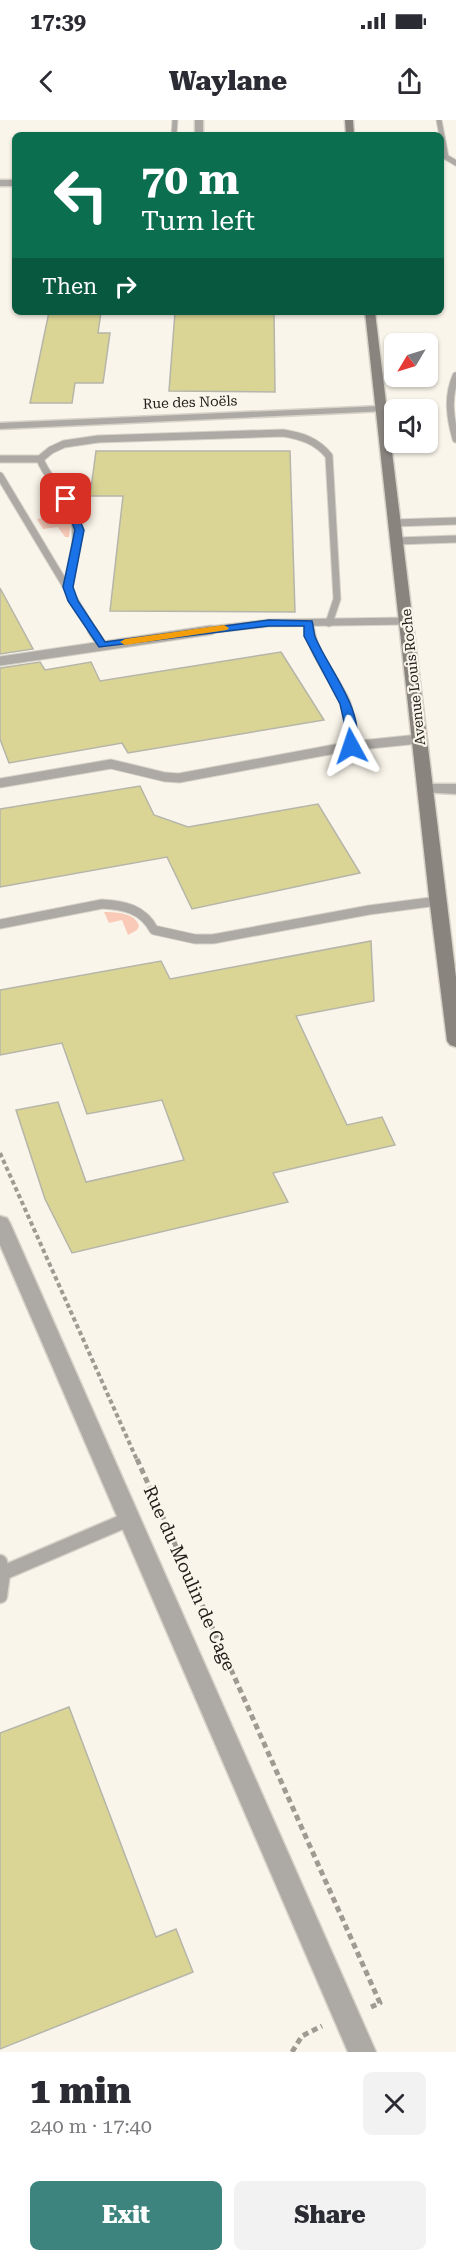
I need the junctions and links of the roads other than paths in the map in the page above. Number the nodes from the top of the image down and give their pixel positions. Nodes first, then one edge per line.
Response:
1 (444, 146) edge
2 (456, 162) edge
3 (370, 315) edge
4 (456, 376) edge
5 (381, 409) junction
6 (0, 426) edge
7 (456, 439) edge
8 (0, 459) edge
9 (40, 459) junction
10 (0, 476) edge
11 (456, 521) edge
12 (394, 523) junction
13 (456, 539) edge
14 (397, 541) junction
15 (68, 587) junction
16 (407, 621) junction
17 (309, 623) junction
18 (329, 623) junction
19 (102, 645) junction
20 (0, 661) edge
21 (419, 739) junction
22 (351, 746) junction
23 (0, 783) edge
24 (426, 789) junction
25 (456, 789) edge
26 (438, 901) junction
27 (0, 924) edge
28 (456, 1041) edge
29 (0, 1223) edge
30 (129, 1519) junction
31 (2, 1568) edge
32 (0, 1596) edge
33 (362, 2052) edge

1 - 2 lane
3 - 5 main road, Avenue Louis Roche
4 - 7 lane
5 - 6 street, Rue des Noëls
5 - 12 main road, Avenue Louis Roche
8 - 9 lane
9 - 15 lane
9 - 18 lane
10 - 15 lane
11 - 12 lane
12 - 14 main road, Avenue Louis Roche
13 - 14 lane
14 - 16 main road, Avenue Louis Roche
15 - 19 lane
16 - 18 lane
16 - 21 main road, Avenue Louis Roche
17 - 18 lane
17 - 19 lane
17 - 22 lane
19 - 20 lane
21 - 22 lane
21 - 24 main road, Avenue Louis Roche
22 - 23 lane
24 - 25 street
24 - 26 main road, Avenue Louis Roche
26 - 27 lane
26 - 28 main road, Avenue Louis Roche
29 - 30 street, Rue du Moulin de Cage
30 - 31 lane
30 - 33 street, Rue du Moulin de Cage
31 - 32 lane

